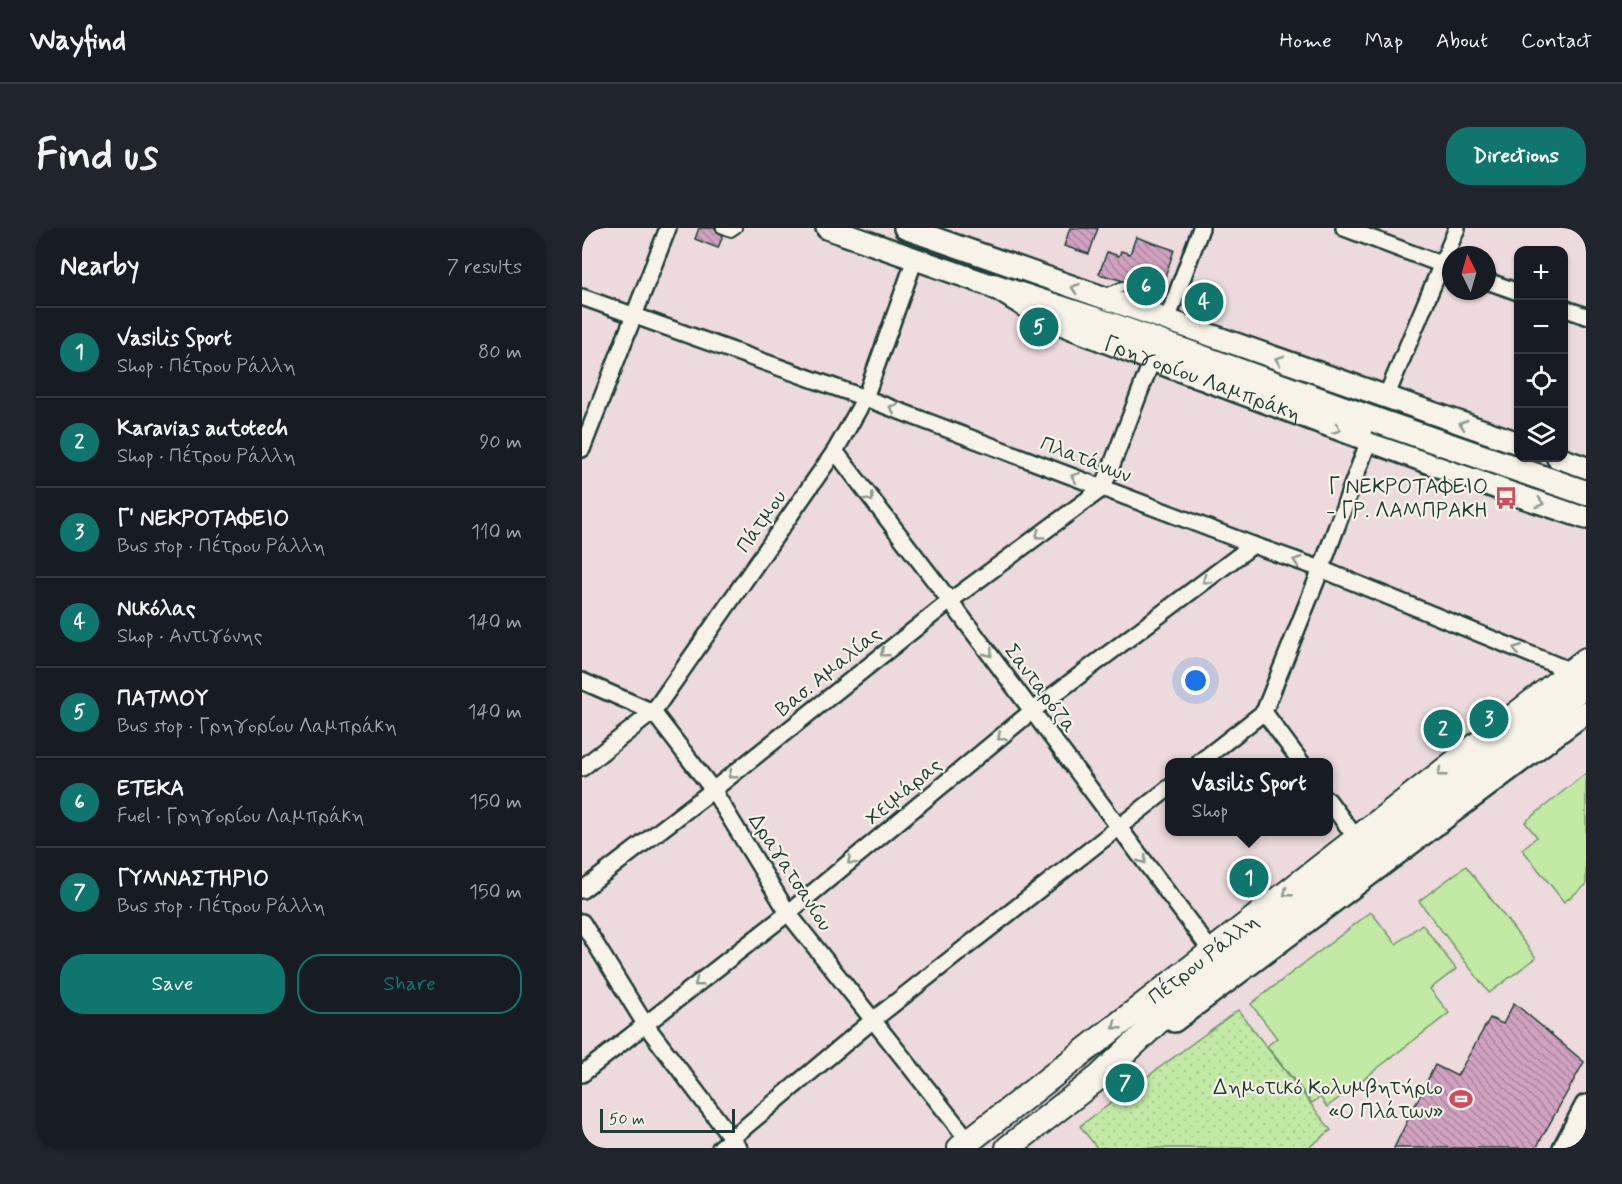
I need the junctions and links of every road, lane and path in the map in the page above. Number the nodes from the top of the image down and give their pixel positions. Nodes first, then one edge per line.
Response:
1 (668, 228) edge
2 (721, 228) edge
3 (736, 228) edge
4 (827, 228) edge
5 (1201, 228) edge
6 (1344, 228) edge
7 (1457, 228) edge
8 (918, 230) edge
9 (1452, 246) edge
10 (915, 259) junction
11 (1442, 265) edge
12 (1442, 275) edge
13 (1496, 284) edge
14 (993, 286) junction
15 (1514, 291) edge
16 (582, 297) edge
17 (1568, 310) edge
18 (1586, 316) edge
19 (634, 317) junction
20 (1163, 318) junction
21 (1152, 360) junction
22 (865, 398) junction
23 (1386, 398) junction
24 (1372, 430) junction
25 (1514, 442) edge
26 (582, 448) edge
27 (835, 451) junction
28 (1568, 462) edge
29 (1586, 468) edge
30 (1103, 488) junction
31 (1584, 504) edge
32 (1253, 545) junction
33 (1321, 569) junction
34 (950, 601) junction
35 (1581, 672) edge
36 (582, 681) edge
37 (1032, 711) junction
38 (653, 712) junction
39 (1264, 712) junction
40 (1586, 712) edge
41 (1205, 758) edge
42 (1298, 758) edge
43 (582, 768) edge
44 (713, 790) junction
45 (1165, 791) edge
46 (1333, 805) edge
47 (1118, 827) junction
48 (1357, 838) junction
49 (582, 890) edge
50 (788, 913) junction
51 (582, 922) edge
52 (1212, 952) junction
53 (873, 1020) junction
54 (645, 1024) junction
55 (582, 1074) edge
56 (1099, 1077) junction
57 (1586, 1106) edge
58 (964, 1144) edge
59 (730, 1145) edge
60 (1008, 1148) edge
61 (1564, 1148) edge

1 - 19 street
2 - 3 lane
4 - 10 main road, Γρηγορίου Λαμπράκη
5 - 20 street
6 - 11 street
7 - 9 street
20 -> 8 main road, Γρηγορίου Λαμπράκη
10 - 14 main road, Γρηγορίου Λαμπράκη
10 - 22 street, Πάτμου
12 - 23 street
13 - 15 street
14 - 21 main road, Γρηγορίου Λαμπράκη
14 - 24 main road
16 - 19 street, Πλατάνων
17 - 18 street
19 - 22 street, Πλατάνων
19 - 26 street
23 -> 20 main road, Γρηγορίου Λαμπράκη
21 -> 24 main road, Γρηγορίου Λαμπράκη
21 - 30 street
22 - 27 street, Πάτμου
30 -> 22 street, Πλατάνων
25 -> 23 main road, Γρηγορίου Λαμπράκη
24 -> 31 main road, bridge
24 - 33 street
27 -> 34 street, Σανταρόζα
27 - 38 street, Πάτμου
28 - 29 main road
30 - 32 street, Πλατάνων
30 -> 34 street, Βασ. Αμαλίας
33 -> 32 street, Πλατάνων
32 -> 37 street, Χειμάρας
35 -> 33 street, Πλατάνων
33 - 39 street
34 -> 37 street, Σανταρόζα
34 -> 44 street, Βασ. Αμαλίας
35 -> 48 main road, Πέτρου Ράλλη
35 - 56 main road, Πέτρου Ράλλη
36 - 38 street, Δραγατσανίου
37 - 47 street, Σανταρόζα
37 -> 50 street, Χειμάρας
38 - 43 street, Πάτμου
38 - 44 street, Δραγατσανίου
39 - 41 street
39 - 42 street
40 - 56 main road, Πέτρου Ράλλη
44 - 49 street, Βασ. Αμαλίας
44 - 50 street, Δραγατσανίου
45 - 47 street
46 - 48 street
47 -> 52 street, Σανταρόζα
47 - 53 street
48 -> 52 main road, Πέτρου Ράλλη
50 - 53 street, Δραγατσανίου
50 -> 54 street, Χειμάρας
51 - 54 street
52 -> 58 main road, Πέτρου Ράλλη
53 - 58 street, Δραγατσανίου
53 - 59 street
54 - 55 street, Χειμάρας
54 - 59 street
56 - 60 main road, Πέτρου Ράλλη
57 - 61 main road

